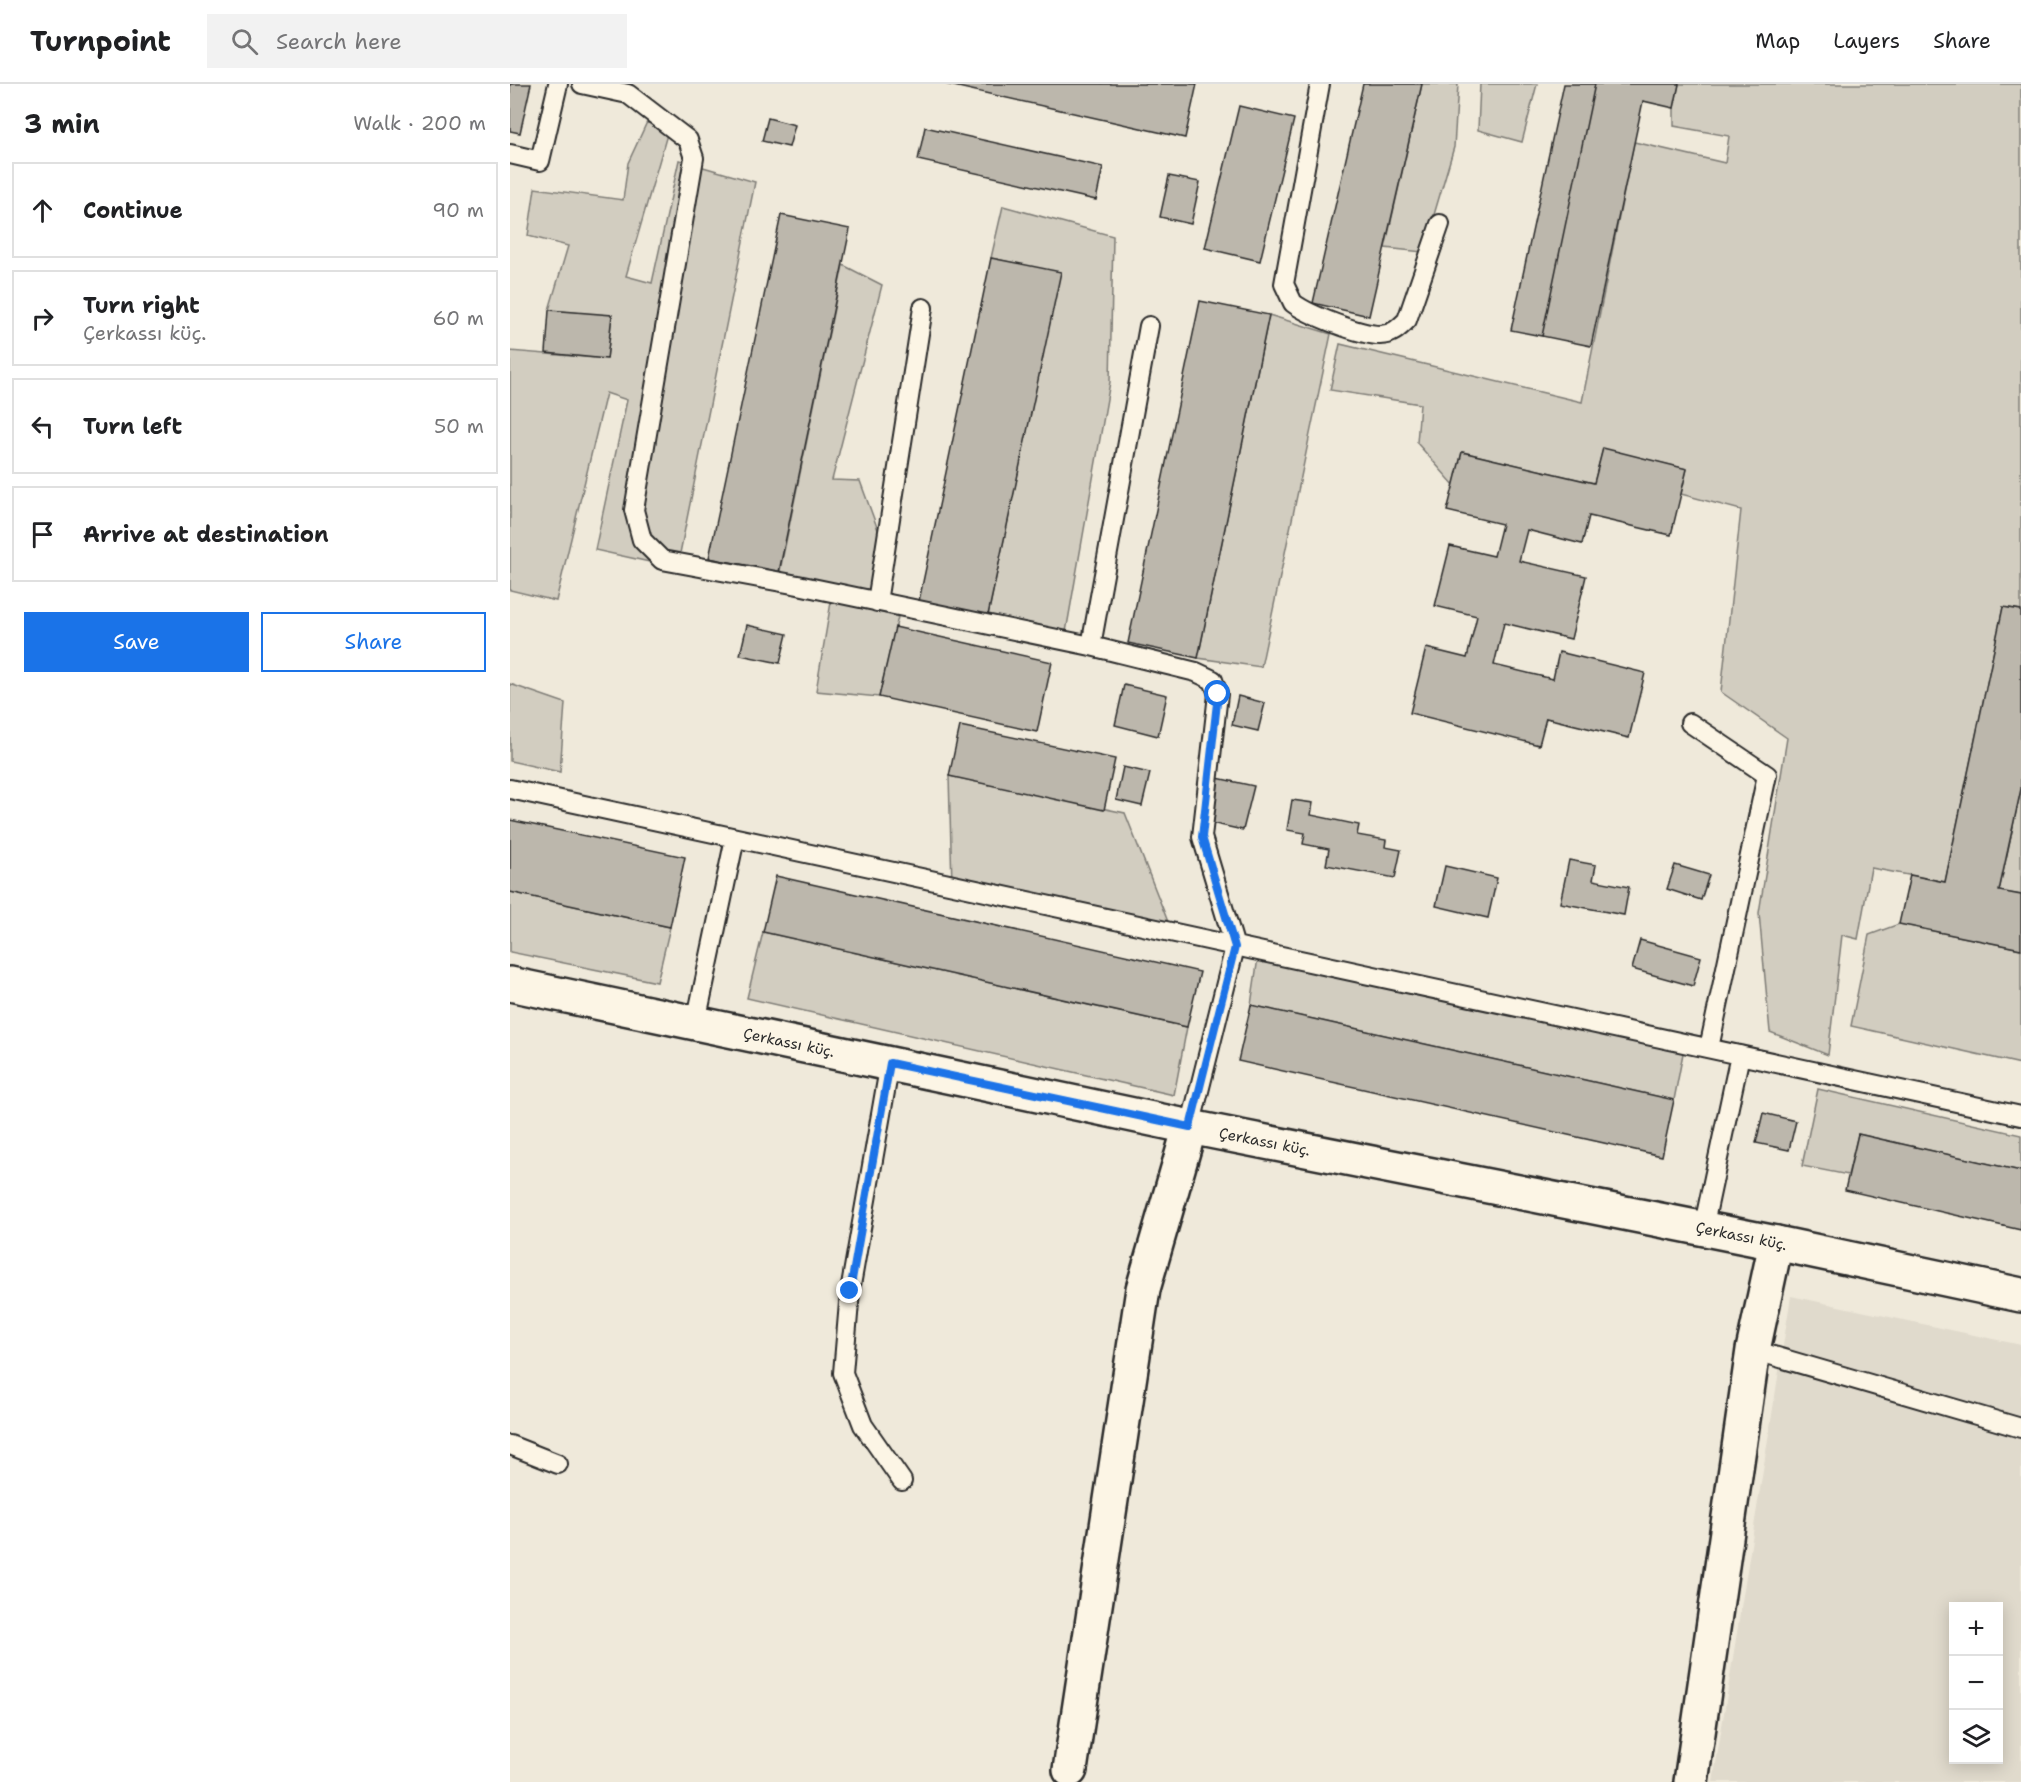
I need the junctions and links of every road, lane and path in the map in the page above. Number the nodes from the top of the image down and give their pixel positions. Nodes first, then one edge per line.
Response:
1 (558, 84) edge
2 (582, 84) edge
3 (1320, 84) edge
4 (510, 154) edge
5 (1440, 224) dead end
6 (924, 308) dead end
7 (1149, 326) dead end
8 (877, 602) junction
9 (1091, 646) junction
10 (1690, 723) dead end
11 (510, 789) edge
12 (735, 838) junction
13 (1235, 947) junction
14 (510, 984) edge
15 (696, 1023) junction
16 (1709, 1048) junction
17 (1740, 1055) junction
18 (890, 1063) junction
19 (2021, 1116) edge
20 (1190, 1127) junction
21 (1703, 1229) junction
22 (1776, 1243) junction
23 (2021, 1295) edge
24 (1753, 1350) junction
25 (2021, 1428) edge
26 (510, 1445) edge
27 (558, 1464) dead end
28 (902, 1481) dead end
29 (1070, 1770) dead end
30 (1691, 1782) edge

1 - 4 lane
2 - 8 lane
3 - 5 lane
6 - 8 lane
7 - 9 lane
8 - 9 lane
9 - 13 lane
10 - 16 lane
11 - 12 lane
12 - 13 lane
12 - 15 lane
13 - 16 lane
13 - 20 lane
14 - 15 street, Çerkassı küç.
15 - 18 street, Çerkassı küç.
16 - 17 lane
17 - 19 lane
17 - 21 lane
18 - 20 street, Çerkassı küç.
18 - 28 lane
20 - 21 street, Çerkassı küç.
20 - 29 street
21 - 22 street, Çerkassı küç.
22 - 23 street, Çerkassı küç.
22 - 24 street
24 - 25 lane
24 - 30 street
26 - 27 lane

